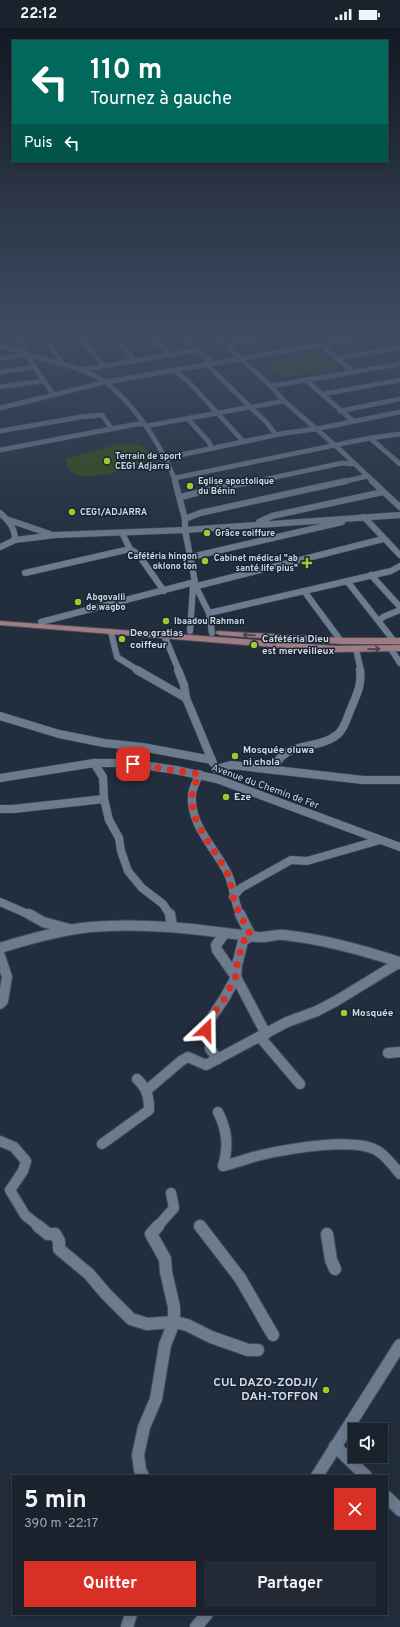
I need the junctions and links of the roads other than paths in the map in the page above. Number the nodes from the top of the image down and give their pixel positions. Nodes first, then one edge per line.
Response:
1 (251, 407) edge
2 (131, 408) edge
3 (211, 408) edge
4 (248, 408) edge
5 (292, 408) edge
6 (336, 408) edge
7 (357, 408) edge
8 (340, 411) junction
9 (400, 412) edge
10 (216, 414) junction
11 (188, 419) junction
12 (353, 421) junction
13 (145, 425) junction
14 (112, 429) junction
15 (316, 429) junction
16 (0, 431) edge
17 (400, 434) edge
18 (276, 435) junction
19 (370, 438) junction
20 (243, 441) junction
21 (336, 446) junction
22 (211, 447) junction
23 (0, 450) edge
24 (166, 458) junction
25 (355, 464) junction
26 (400, 464) edge
27 (368, 476) junction
28 (175, 478) junction
29 (383, 492) junction
30 (181, 497) junction
31 (400, 507) edge
32 (0, 513) edge
33 (400, 515) edge
34 (364, 517) junction
35 (185, 519) junction
36 (9, 520) junction
37 (255, 525) junction
38 (185, 530) junction
39 (122, 533) junction
40 (55, 535) junction
41 (383, 539) junction
42 (15, 540) junction
43 (0, 547) edge
44 (130, 549) junction
45 (400, 555) edge
46 (191, 556) junction
47 (400, 566) edge
48 (391, 571) junction
49 (400, 572) edge
50 (25, 573) dead end
51 (371, 575) junction
52 (347, 581) junction
53 (196, 584) junction
54 (164, 591) junction
55 (304, 591) junction
56 (400, 607) edge
57 (400, 610) edge
58 (210, 613) junction
59 (0, 620) edge
60 (41, 622) junction
61 (379, 622) junction
62 (0, 623) edge
63 (190, 631) junction
64 (111, 632) junction
65 (212, 633) junction
66 (164, 635) junction
67 (341, 641) junction
68 (396, 645) edge
69 (356, 649) junction
70 (400, 663) edge
71 (186, 698) junction
72 (0, 716) edge
73 (212, 760) junction
74 (94, 763) junction
75 (216, 770) junction
76 (274, 770) junction
77 (199, 774) junction
78 (0, 778) edge
79 (217, 779) junction
80 (400, 780) edge
81 (104, 799) junction
82 (0, 809) edge
83 (380, 840) junction
84 (400, 847) edge
85 (233, 897) junction
86 (0, 902) edge
87 (172, 926) junction
88 (74, 930) junction
89 (225, 933) junction
90 (251, 936) junction
91 (0, 948) edge
92 (0, 956) edge
93 (400, 962) edge
94 (236, 976) junction
95 (0, 1004) edge
96 (263, 1036) junction
97 (400, 1052) edge
98 (388, 1053) dead end
99 (218, 1059) junction
100 (137, 1079) dead end
101 (300, 1084) dead end
102 (147, 1090) junction
103 (218, 1112) dead end
104 (0, 1141) edge
105 (102, 1144) dead end
106 (400, 1174) edge
107 (171, 1193) dead end
108 (200, 1226) dead end
109 (327, 1234) dead end
110 (335, 1269) dead end
111 (174, 1322) junction
112 (273, 1335) dead end
113 (400, 1345) edge
114 (258, 1350) dead end
115 (335, 1446) junction
116 (142, 1475) edge
117 (318, 1475) edge
118 (365, 1475) edge
119 (388, 1498) edge
120 (400, 1510) edge
121 (131, 1615) edge
122 (205, 1615) edge
123 (127, 1627) edge
124 (196, 1627) edge

1 - 18 street
2 - 13 street
3 - 10 street
4 - 10 street
5 - 15 street
6 - 8 street
7 - 8 street
8 - 12 street
9 - 12 street
10 - 11 street
10 - 20 street
11 - 13 street
11 - 22 street
12 - 15 street
13 - 14 street
13 - 24 street
14 - 16 street
14 - 23 street
15 - 18 street
15 - 21 street
17 - 19 street
18 - 20 street
19 - 21 street
19 - 26 street
20 - 22 street
21 - 25 street
21 - 28 street
22 - 24 street
24 - 28 street
25 - 27 street
25 - 30 street
27 - 29 street
27 - 35 street
28 - 30 street
29 - 31 street
29 - 37 street
30 - 35 street
32 - 36 street
33 - 34 street
34 - 37 street
34 - 41 street
34 - 46 street
35 - 38 street
36 - 40 street
36 - 42 street
37 - 38 street
38 - 39 street
38 - 46 street
39 - 40 street
39 - 44 street
40 - 42 street
41 - 45 street
41 - 53 street
42 - 43 street
44 - 50 street
44 - 54 street
46 - 53 street
47 - 48 street
48 - 49 street
48 - 51 street
51 - 52 street
51 - 56 street
52 - 55 street
52 - 61 street
53 - 54 street
53 - 58 street
53 - 63 street
54 - 60 street
55 - 58 street
55 - 67 street
57 - 61 street
58 - 65 street
59 - 60 main road
60 - 63 main road
61 - 68 street
62 - 64 main road
63 - 65 main road
64 - 66 main road
64 - 71 street
67 -> 65 main road
66 - 69 main road
66 - 71 street
67 - 68 main road
69 -> 68 main road
68 - 70 street
69 - 76 street
71 - 73 street
72 - 73 street
73 - 75 street
74 - 77 street, Avenue du Chemin de Fer
74 - 78 street, Avenue du Chemin de Fer
74 - 81 street
75 - 76 street
75 - 79 street
76 - 80 street
77 - 79 street, Avenue du Chemin de Fer
77 - 85 street
79 - 83 street, Avenue du Chemin de Fer
81 - 82 street
81 - 87 street
83 - 84 street, Avenue du Chemin de Fer
83 - 85 street
85 - 90 street
86 - 88 street
87 - 88 street
87 - 89 street
88 - 91 street
89 - 90 street
89 - 94 street
90 - 93 street
90 - 94 street
92 - 95 street
93 - 96 street
94 - 96 street
94 - 99 street
96 - 99 street
96 - 101 street
97 - 98 street
99 - 102 street
100 - 102 street
102 - 105 street
103 - 106 street
104 - 111 street
107 - 111 street
108 - 112 street
109 - 110 street
111 - 114 street
111 - 116 street
113 - 115 street
115 - 117 street
115 - 118 street
119 - 120 street
121 - 123 street
122 - 124 street

